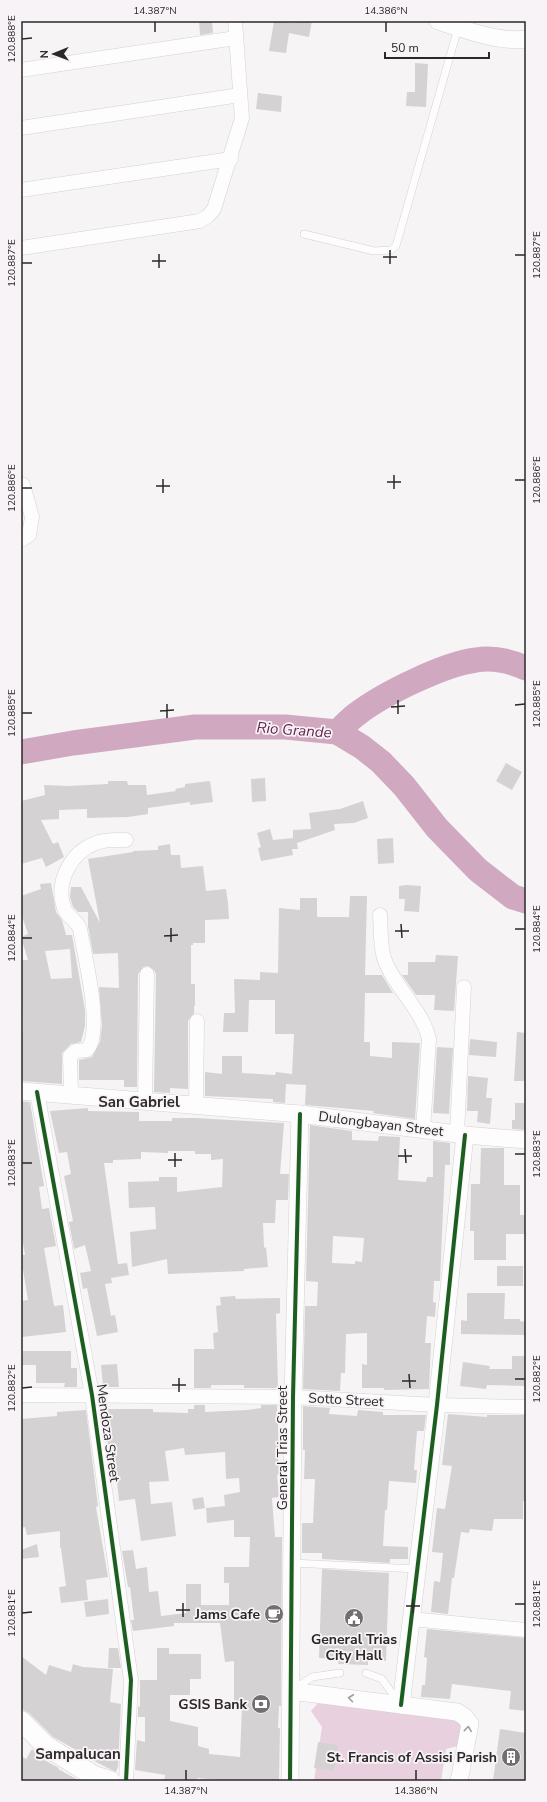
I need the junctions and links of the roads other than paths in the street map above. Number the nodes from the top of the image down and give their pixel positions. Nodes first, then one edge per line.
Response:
1 (235, 21) edge
2 (438, 21) edge
3 (458, 28) junction
4 (236, 38) junction
5 (526, 39) edge
6 (21, 70) edge
7 (240, 95) junction
8 (21, 128) edge
9 (230, 159) junction
10 (21, 190) edge
11 (304, 234) dead end
12 (21, 248) edge
13 (21, 485) edge
14 (21, 540) edge
15 (126, 840) dead end
16 (380, 915) dead end
17 (147, 974) dead end
18 (464, 987) dead end
19 (197, 1021) dead end
20 (29, 1091) edge
21 (71, 1095) junction
22 (146, 1101) junction
23 (196, 1105) junction
24 (300, 1114) junction
25 (423, 1130) junction
26 (461, 1134) junction
27 (526, 1140) edge
28 (21, 1395) edge
29 (92, 1395) junction
30 (293, 1397) junction
31 (437, 1405) junction
32 (526, 1407) edge
33 (292, 1563) junction
34 (417, 1569) junction
35 (411, 1618) junction
36 (526, 1630) edge
37 (340, 1673) dead end
38 (366, 1673) dead end
39 (291, 1691) junction
40 (400, 1705) junction
41 (21, 1722) edge
42 (110, 1781) edge
43 (126, 1781) edge
44 (290, 1781) edge
45 (459, 1781) edge

1 - 4 street
2 - 3 street
3 - 5 street
3 - 11 lane
4 - 6 street
4 - 7 street
7 - 8 street
7 - 9 street
9 - 10 street
9 - 12 street
13 - 14 street
15 - 21 street
16 - 25 street
17 - 22 street
18 - 26 street
19 - 23 street
20 - 21 street, Dulongbayan Street
20 - 29 street, Mendoza Street
21 - 22 street, Dulongbayan Street
22 - 23 street, Dulongbayan Street
23 - 24 street, Dulongbayan Street
24 - 25 street, Dulongbayan Street
24 - 30 street, General Trias Street
25 - 26 street, Dulongbayan Street
26 - 27 street, Dulongbayan Street
26 - 31 street
28 - 29 street, Sotto Street
29 - 30 street, Sotto Street
29 - 43 street, Mendoza Street
30 - 31 street, Sotto Street
30 - 33 street, General Trias Street
31 - 32 street, Sotto Street
31 - 34 street
33 - 34 lane
33 - 39 street, General Trias Street
34 - 35 street
35 - 36 street
35 - 40 street
37 - 39 lane
38 - 40 lane
40 -> 39 street
39 - 44 street, General Trias Street
45 -> 40 street
41 - 42 main road

